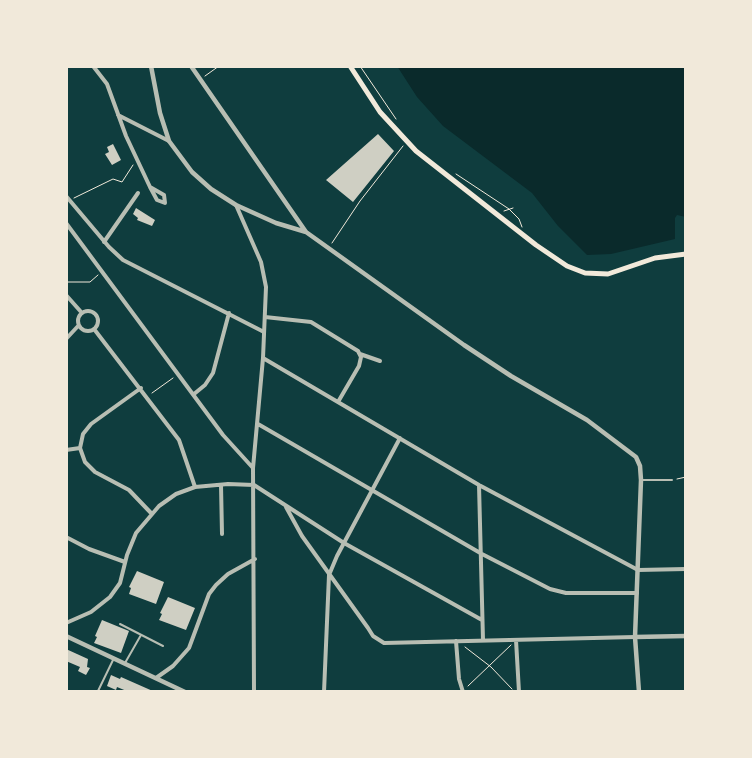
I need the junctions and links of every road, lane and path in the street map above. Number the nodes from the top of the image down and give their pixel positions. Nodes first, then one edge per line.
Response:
1 (93, 66) edge
2 (151, 66) edge
3 (191, 66) edge
4 (219, 66) edge
5 (350, 66) edge
6 (360, 66) edge
7 (200, 79) junction
8 (118, 114) junction
9 (397, 121) dead end
10 (169, 141) junction
11 (406, 142) junction
12 (137, 161) junction
13 (456, 174) dead end
14 (150, 187) junction
15 (138, 193) dead end
16 (66, 196) edge
17 (68, 202) edge
18 (236, 205) junction
19 (513, 208) dead end
20 (509, 209) junction
21 (496, 215) junction
22 (66, 223) edge
23 (522, 227) dead end
24 (306, 232) junction
25 (104, 242) junction
26 (329, 248) junction
27 (686, 254) edge
28 (102, 271) junction
29 (66, 282) edge
30 (66, 295) edge
31 (82, 313) junction
32 (229, 313) junction
33 (265, 317) junction
34 (79, 325) junction
35 (94, 329) junction
36 (264, 332) junction
37 (66, 339) edge
38 (360, 354) junction
39 (263, 358) junction
40 (380, 361) dead end
41 (178, 374) junction
42 (141, 388) junction
43 (194, 394) junction
44 (147, 396) junction
45 (338, 402) junction
46 (258, 424) junction
47 (400, 438) junction
48 (80, 448) junction
49 (66, 450) edge
50 (253, 468) junction
51 (686, 478) edge
52 (641, 480) junction
53 (672, 480) joint
54 (220, 485) junction
55 (479, 485) junction
56 (254, 486) junction
57 (195, 487) junction
58 (372, 490) junction
59 (284, 505) junction
60 (151, 513) junction
61 (222, 534) dead end
62 (66, 537) edge
63 (344, 543) junction
64 (482, 554) junction
65 (255, 559) junction
66 (125, 562) junction
67 (686, 569) edge
68 (638, 570) junction
69 (329, 575) junction
70 (637, 593) junction
71 (482, 620) junction
72 (66, 624) edge
73 (120, 624) dead end
74 (142, 635) junction
75 (66, 636) edge
76 (686, 636) edge
77 (635, 637) junction
78 (484, 640) junction
79 (516, 640) junction
80 (456, 641) junction
81 (163, 646) dead end
82 (114, 658) junction
83 (125, 663) junction
84 (491, 667) junction
85 (156, 678) junction
86 (98, 691) edge
87 (462, 691) edge
88 (185, 692) edge
89 (254, 692) edge
90 (324, 692) edge
91 (514, 692) edge
92 (519, 692) edge
93 (639, 692) edge

1 - 8 street
2 - 10 street
3 - 7 street
4 - 7 path
5 - 11 main road
6 - 9 path
7 - 24 street
8 - 10 street
8 - 12 street
10 - 18 street
11 - 21 main road
11 - 26 path
12 - 14 street
12 - 17 path
13 - 20 path
14 - 14 street
15 - 25 street
16 - 17 street
17 - 25 street
18 - 24 street
18 - 33 street
19 - 20 path
20 - 21 path
20 - 23 path
21 - 27 main road
22 - 28 street
24 - 26 street
25 - 32 street
26 - 52 street
28 - 29 path
28 - 41 street
30 - 31 street
31 - 34 street
31 - 35 street
32 - 36 street
32 - 43 street
33 - 36 street
33 - 38 street
34 - 35 street
34 - 37 street
35 - 42 street
36 - 39 street
38 - 40 street
38 - 45 street
39 - 45 street
39 - 46 street
41 - 43 street
41 - 44 path
42 - 44 street
42 - 48 street
43 - 50 street
44 - 57 street
45 - 47 street
46 - 50 street
46 - 58 street
47 - 55 street
47 - 58 street
48 - 49 street
48 - 60 street
50 - 56 street
51 - 53 path
52 - 53 lane
52 - 68 street
54 - 56 street
54 - 57 street
54 - 61 street
55 - 64 street
55 - 68 street
56 - 59 street
56 - 65 street
57 - 60 street
58 - 63 street
58 - 64 street
59 - 63 street
59 - 69 street
60 - 66 street
62 - 66 street
63 - 69 street
63 - 71 street
64 - 70 street
64 - 71 street
65 - 85 street
65 - 89 street
66 - 72 street
67 - 68 street
68 - 70 street
69 - 80 street
69 - 90 street
70 - 77 street
71 - 78 street
73 - 74 lane
74 - 81 lane
74 - 83 lane
75 - 82 street
76 - 77 street
77 - 79 street
77 - 93 street
78 - 79 street
78 - 80 street
79 - 84 path
79 - 92 street
80 - 84 path
80 - 87 street
82 - 83 street
82 - 86 lane
83 - 85 street
84 - 87 path
84 - 91 path
85 - 88 street

